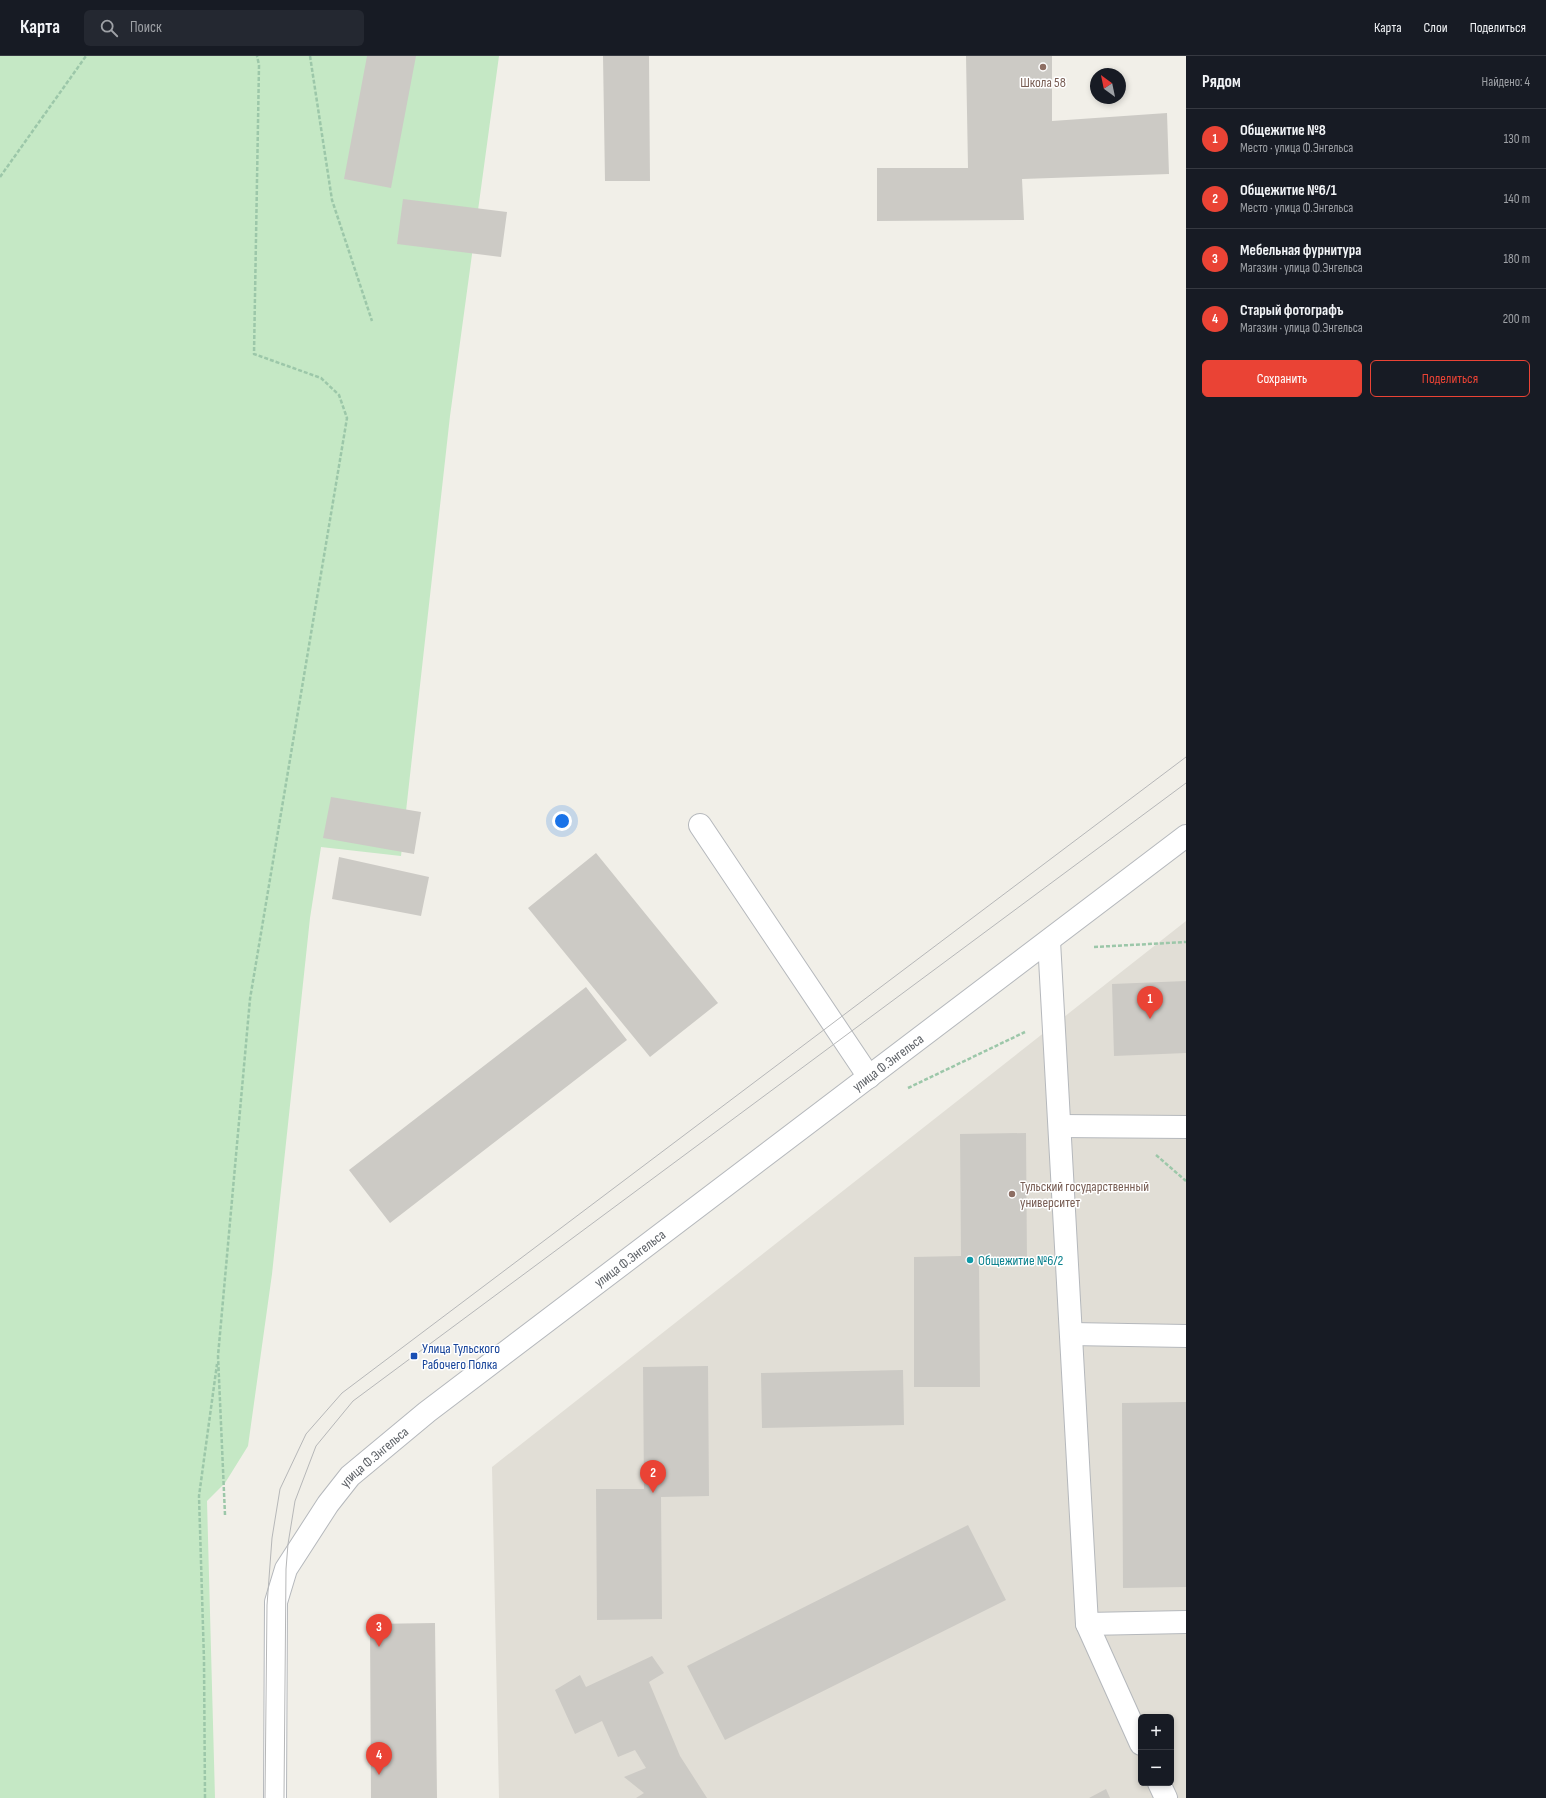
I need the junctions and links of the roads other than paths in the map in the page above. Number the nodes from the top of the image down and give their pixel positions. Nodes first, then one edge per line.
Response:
1 (700, 825) dead end
2 (1186, 836) edge
3 (1049, 940) junction
4 (869, 1077) junction
5 (1060, 1126) junction
6 (1186, 1126) edge
7 (1071, 1334) junction
8 (1186, 1336) edge
9 (1186, 1622) edge
10 (1087, 1624) junction
11 (1138, 1737) edge
12 (1160, 1786) edge
13 (275, 1798) edge
14 (1166, 1798) edge

1 - 4 street
2 - 3 street, улица Ф.Энгельса
3 - 4 street, улица Ф.Энгельса
3 - 5 street
4 - 13 street, улица Ф.Энгельса
5 - 6 street
5 - 7 street
7 - 8 street
7 - 10 street
9 - 10 street
10 - 11 street
12 - 14 street

